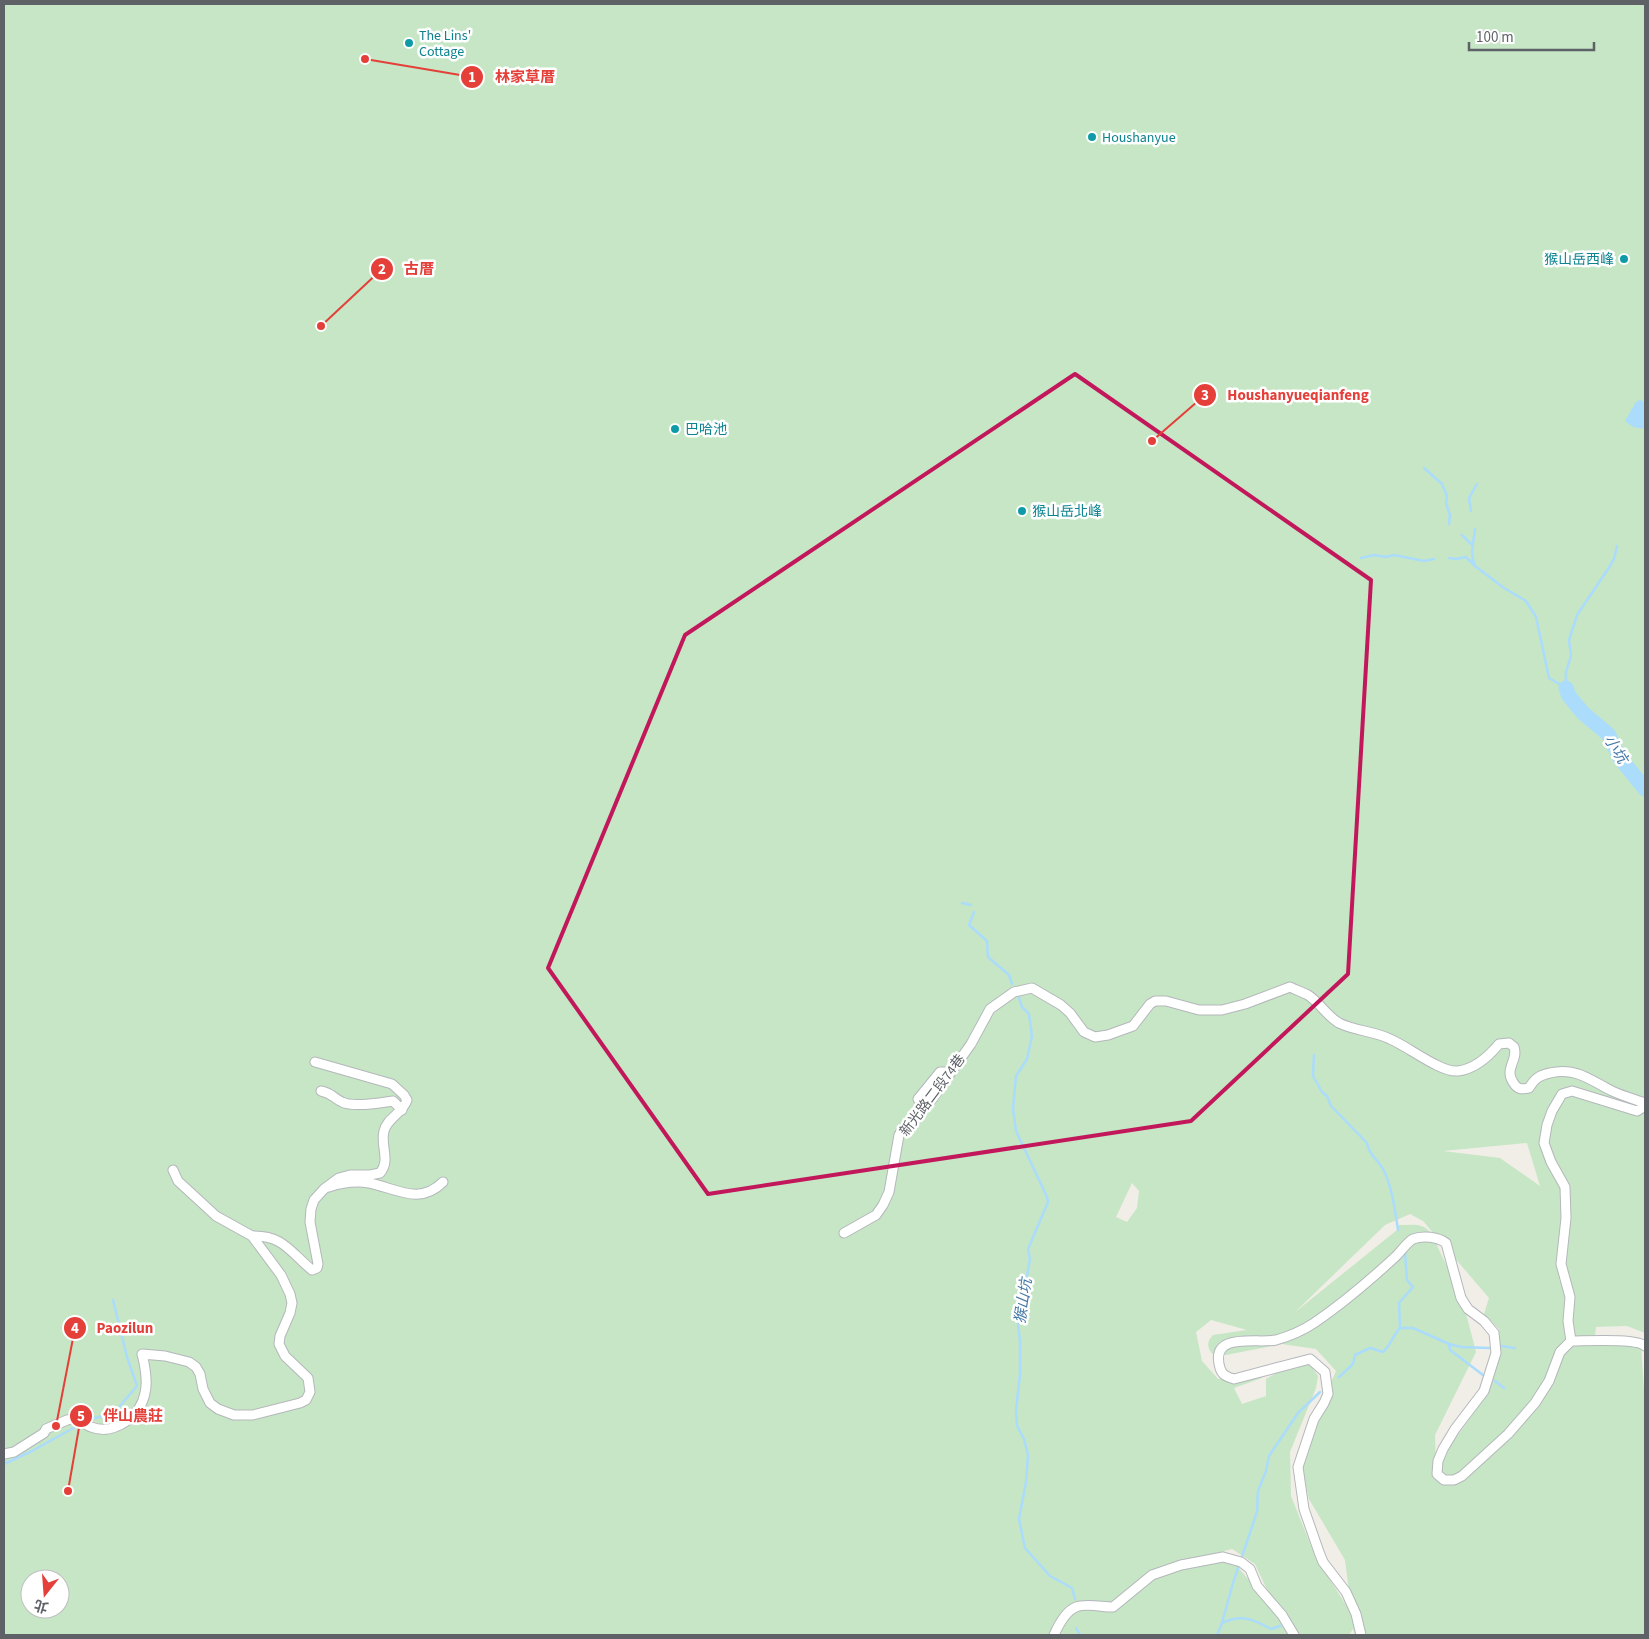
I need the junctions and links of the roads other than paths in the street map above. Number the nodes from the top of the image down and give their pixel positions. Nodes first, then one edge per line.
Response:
1 (315, 1062) dead end
2 (950, 1072) junction
3 (321, 1091) dead end
4 (918, 1099) dead end
5 (1645, 1104) edge
6 (402, 1110) junction
7 (173, 1170) dead end
8 (443, 1182) dead end
9 (324, 1189) junction
10 (844, 1233) dead end
11 (252, 1236) junction
12 (1571, 1341) junction
13 (1645, 1346) edge
14 (4, 1454) edge
15 (1054, 1635) edge
16 (1294, 1635) edge
17 (1361, 1635) edge

1 - 6 street
2 - 4 street
2 - 5 street, 新光路二段74巷
2 - 10 street, 新光路二段74巷
3 - 6 street
5 - 12 street, 新光路二段74巷
6 - 9 street
7 - 11 street
8 - 9 street
9 - 11 street
11 - 14 street
12 - 13 street
12 - 17 street
15 - 16 street

